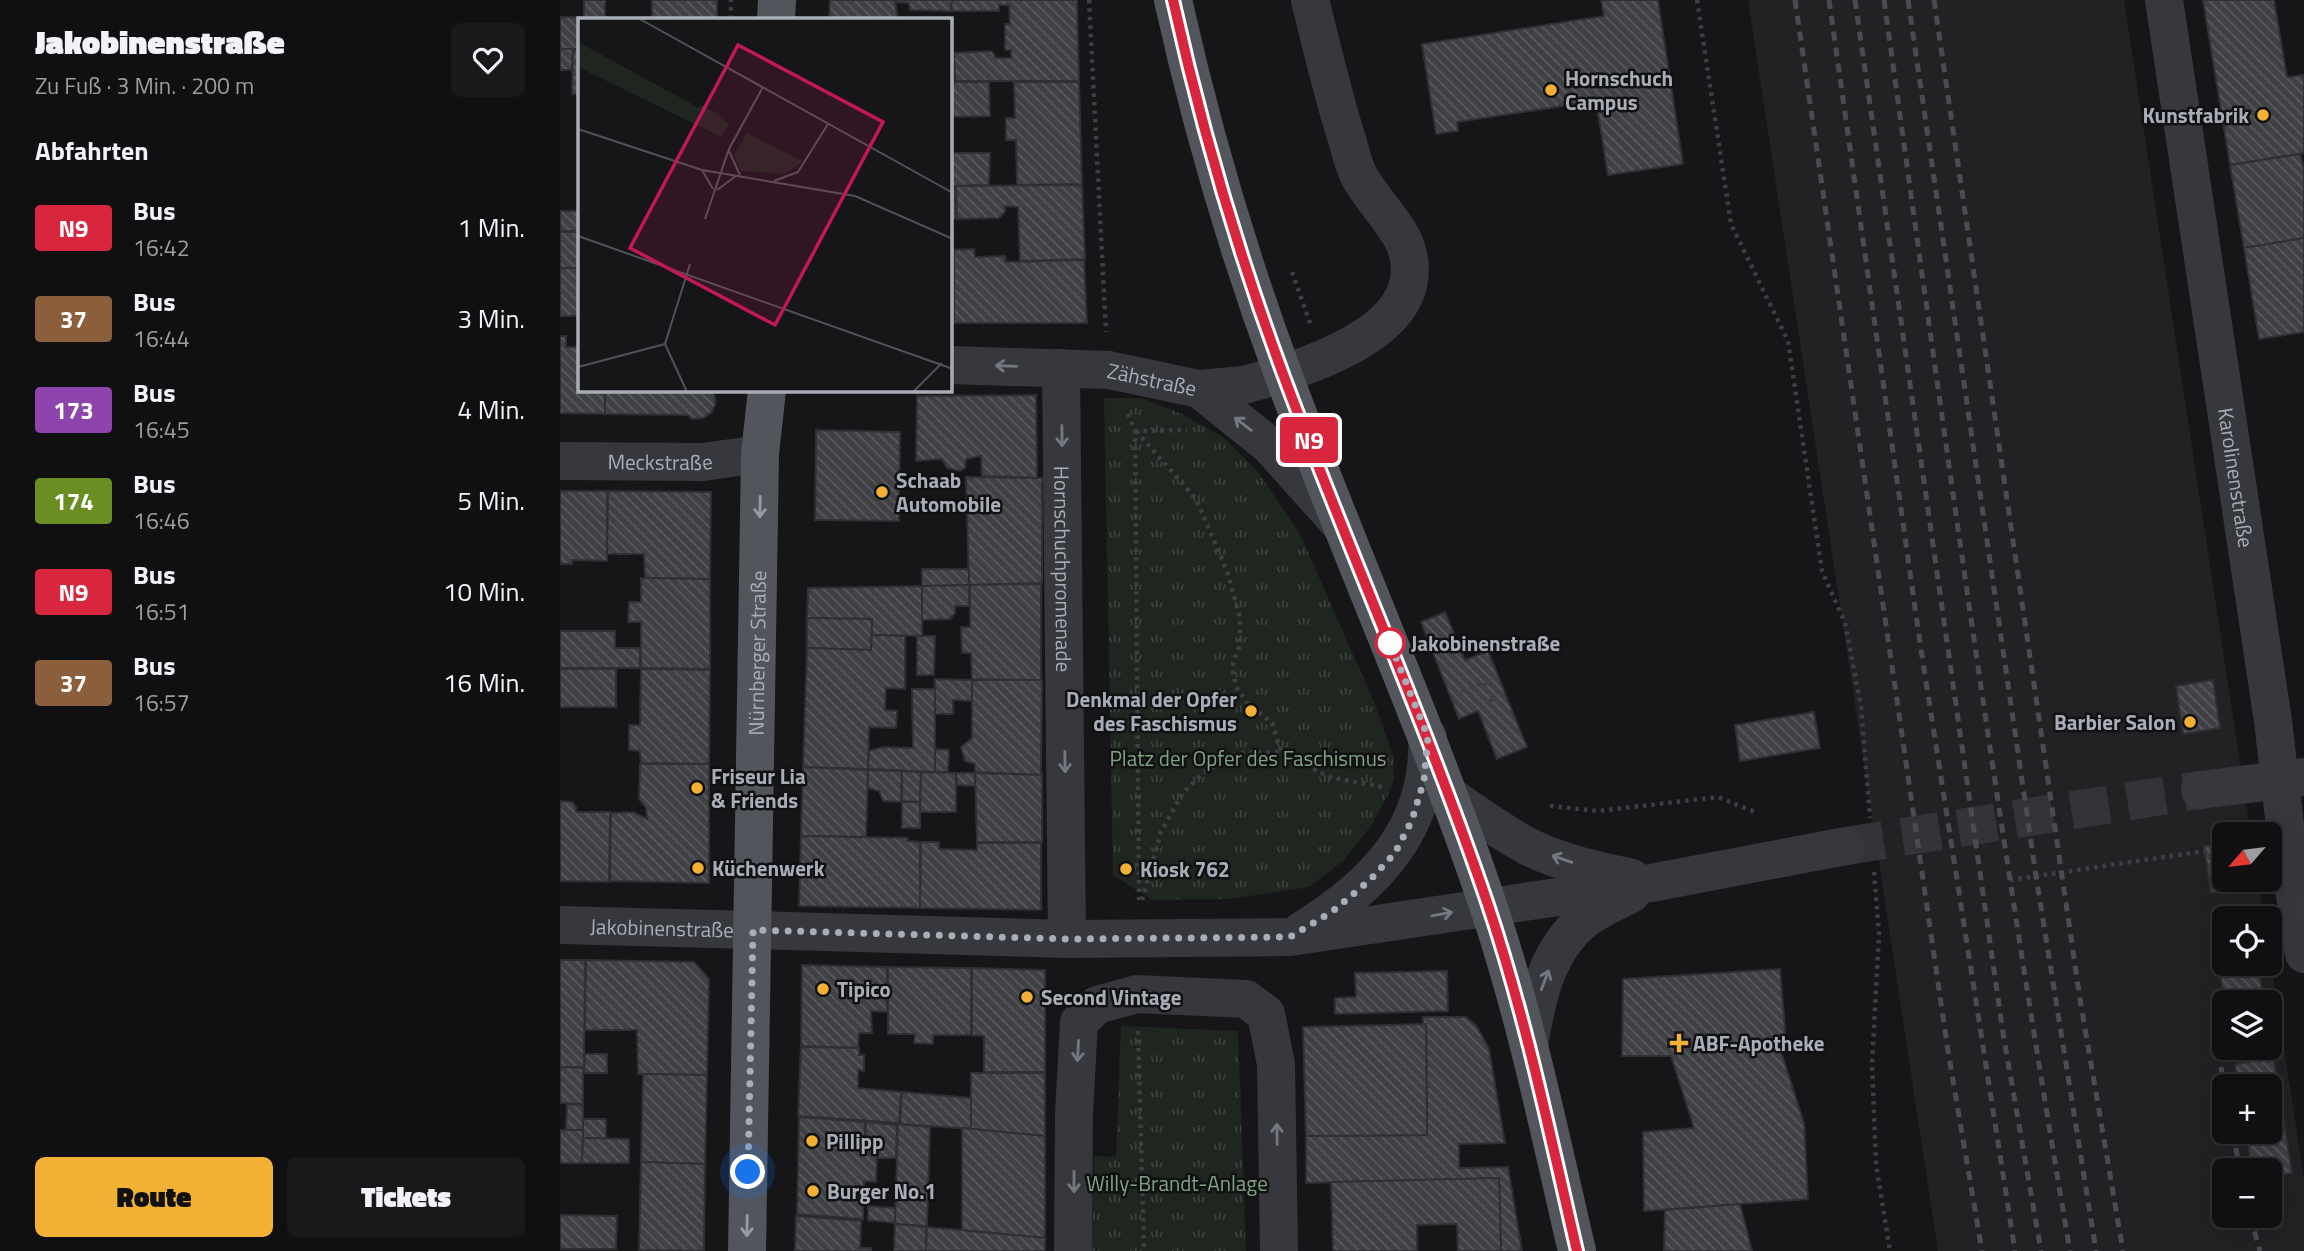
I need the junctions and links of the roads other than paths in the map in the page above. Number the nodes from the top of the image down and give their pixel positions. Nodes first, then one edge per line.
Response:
1 (777, 0) edge
2 (1173, 0) edge
3 (1310, 0) edge
4 (2164, 0) edge
5 (776, 18) edge
6 (952, 365) edge
7 (1062, 368) junction
8 (1283, 374) junction
9 (1199, 390) junction
10 (767, 392) edge
11 (760, 454) junction
12 (560, 461) edge
13 (1341, 525) junction
14 (1428, 737) junction
15 (2292, 779) edge
16 (2200, 790) tunnel mouth
17 (1447, 794) junction
18 (1863, 846) tunnel mouth
19 (1651, 883) junction
20 (1488, 906) junction
21 (560, 925) edge
22 (753, 930) junction
23 (1290, 937) junction
24 (1067, 939) junction
25 (2304, 954) edge
26 (1529, 1046) junction
27 (747, 1251) edge
28 (1073, 1251) edge
29 (1279, 1251) edge
30 (1577, 1251) edge

1 - 5 main road
2 - 8 main road
3 - 8 street
4 - 15 street, Karolinenstraße
7 -> 6 street, Zähstraße
7 - 9 street, Zähstraße
7 -> 24 street, Hornschuchpromenade
8 - 9 street
8 - 13 main road
13 -> 9 street, Zähstraße
10 - 11 main road, Nürnberger Straße
11 - 12 street, Meckstraße
11 -> 22 main road, Nürnberger Straße
13 - 14 main road
14 - 17 main road
14 - 23 street
15 - 16 street
15 - 25 street, Karolinenstraße
19 -> 17 street
17 - 20 main road
18 - 19 street, Jakobinenstraße
19 - 20 street, Jakobinenstraße
26 -> 19 street
23 -> 20 street, Jakobinenstraße
20 - 26 main road
21 - 22 street, Jakobinenstraße
22 - 24 street, Jakobinenstraße
22 -> 27 main road, Nürnberger Straße
23 - 24 street, Jakobinenstraße
26 - 30 main road
29 -> 28 street

